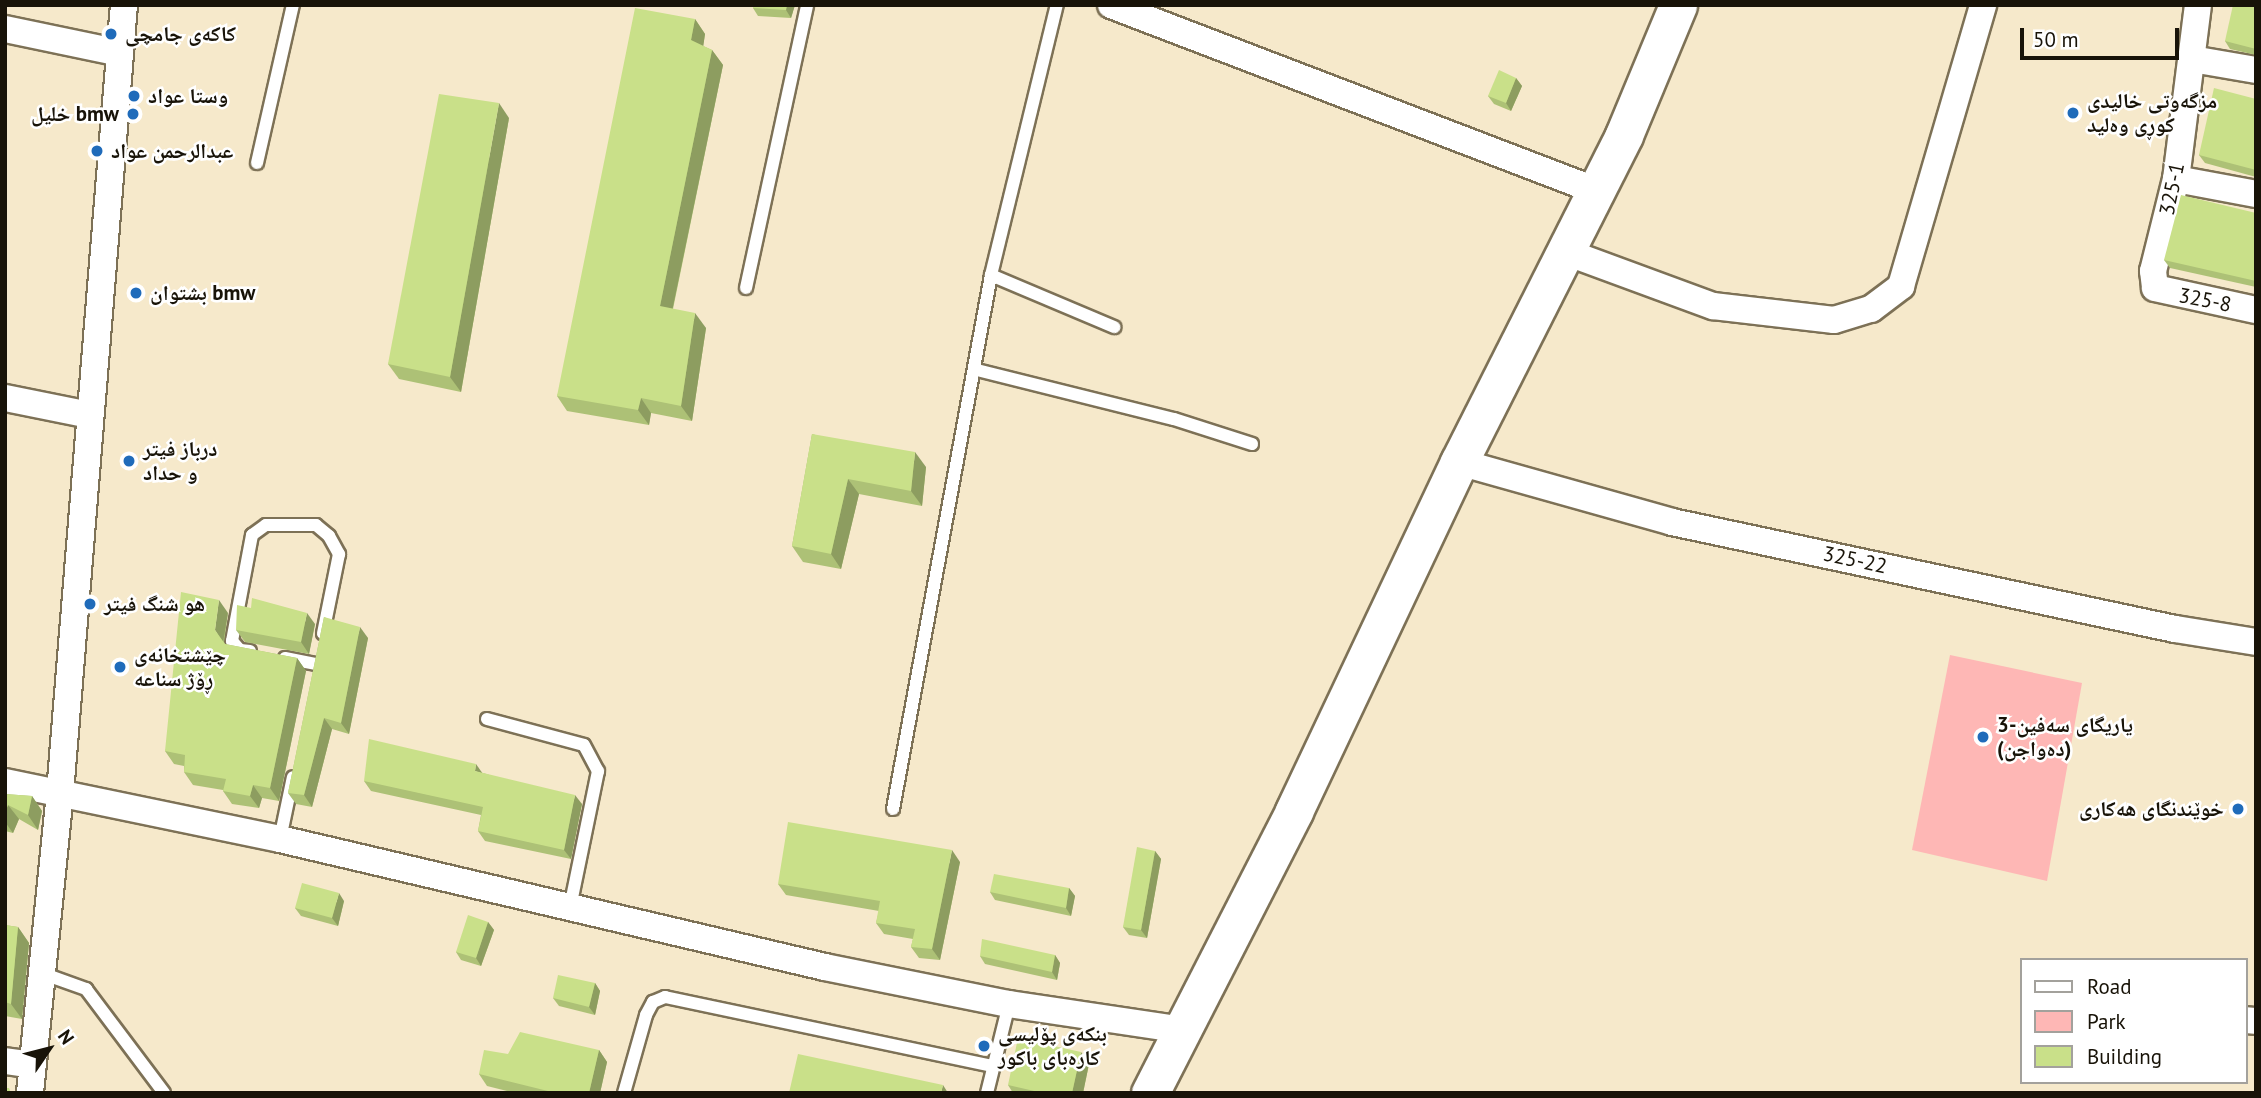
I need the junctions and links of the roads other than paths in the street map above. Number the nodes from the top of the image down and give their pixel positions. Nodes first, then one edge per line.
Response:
1 (124, 5) edge
2 (293, 5) edge
3 (807, 5) edge
4 (1057, 5) edge
5 (1111, 5) edge
6 (1678, 5) edge
7 (1983, 5) edge
8 (2197, 5) edge
9 (5, 29) edge
10 (120, 53) junction
11 (2192, 59) junction
12 (2256, 70) edge
13 (257, 163) dead end
14 (2176, 179) junction
15 (1597, 191) junction
16 (2256, 194) edge
17 (1566, 252) junction
18 (991, 275) junction
19 (746, 288) dead end
20 (2155, 288) joint
21 (2256, 310) edge
22 (1114, 327) dead end
23 (977, 370) junction
24 (5, 398) edge
25 (89, 415) junction
26 (1252, 444) dead end
27 (1459, 462) junction
28 (2256, 642) edge
29 (315, 671) joint
30 (487, 719) dead end
31 (297, 758) edge
32 (5, 782) edge
33 (60, 793) junction
34 (893, 809) dead end
35 (280, 839) junction
36 (570, 909) junction
37 (44, 974) junction
38 (1009, 1003) junction
39 (1184, 1030) junction
40 (5, 1061) edge
41 (33, 1065) junction
42 (992, 1066) junction
43 (30, 1093) edge
44 (164, 1093) edge
45 (624, 1093) edge
46 (987, 1093) edge
47 (1150, 1093) edge

1 - 10 street
2 - 13 lane
3 - 19 lane
4 - 18 lane
5 - 15 street
6 - 15 street
7 - 17 street
8 - 11 street, 325-1
9 - 10 street
10 - 25 street
11 - 12 street
11 - 14 street, 325-1
14 - 16 street
14 - 20 street, 325-1
15 - 17 street
17 - 27 street
18 - 22 lane
18 - 23 lane
20 - 21 street, 325-8
23 - 26 lane
23 - 34 lane
24 - 25 street
25 - 33 street
27 - 28 street, 325-22
27 - 39 street
29 - 29 lane
30 - 36 lane
31 - 35 lane
32 - 33 street
33 - 35 street
33 - 37 street
35 - 36 street
36 - 38 street
37 - 41 street
37 - 44 lane
38 - 39 street
38 - 42 lane
39 - 47 street
40 - 41 street
41 - 43 street
42 - 45 lane
42 - 46 lane

